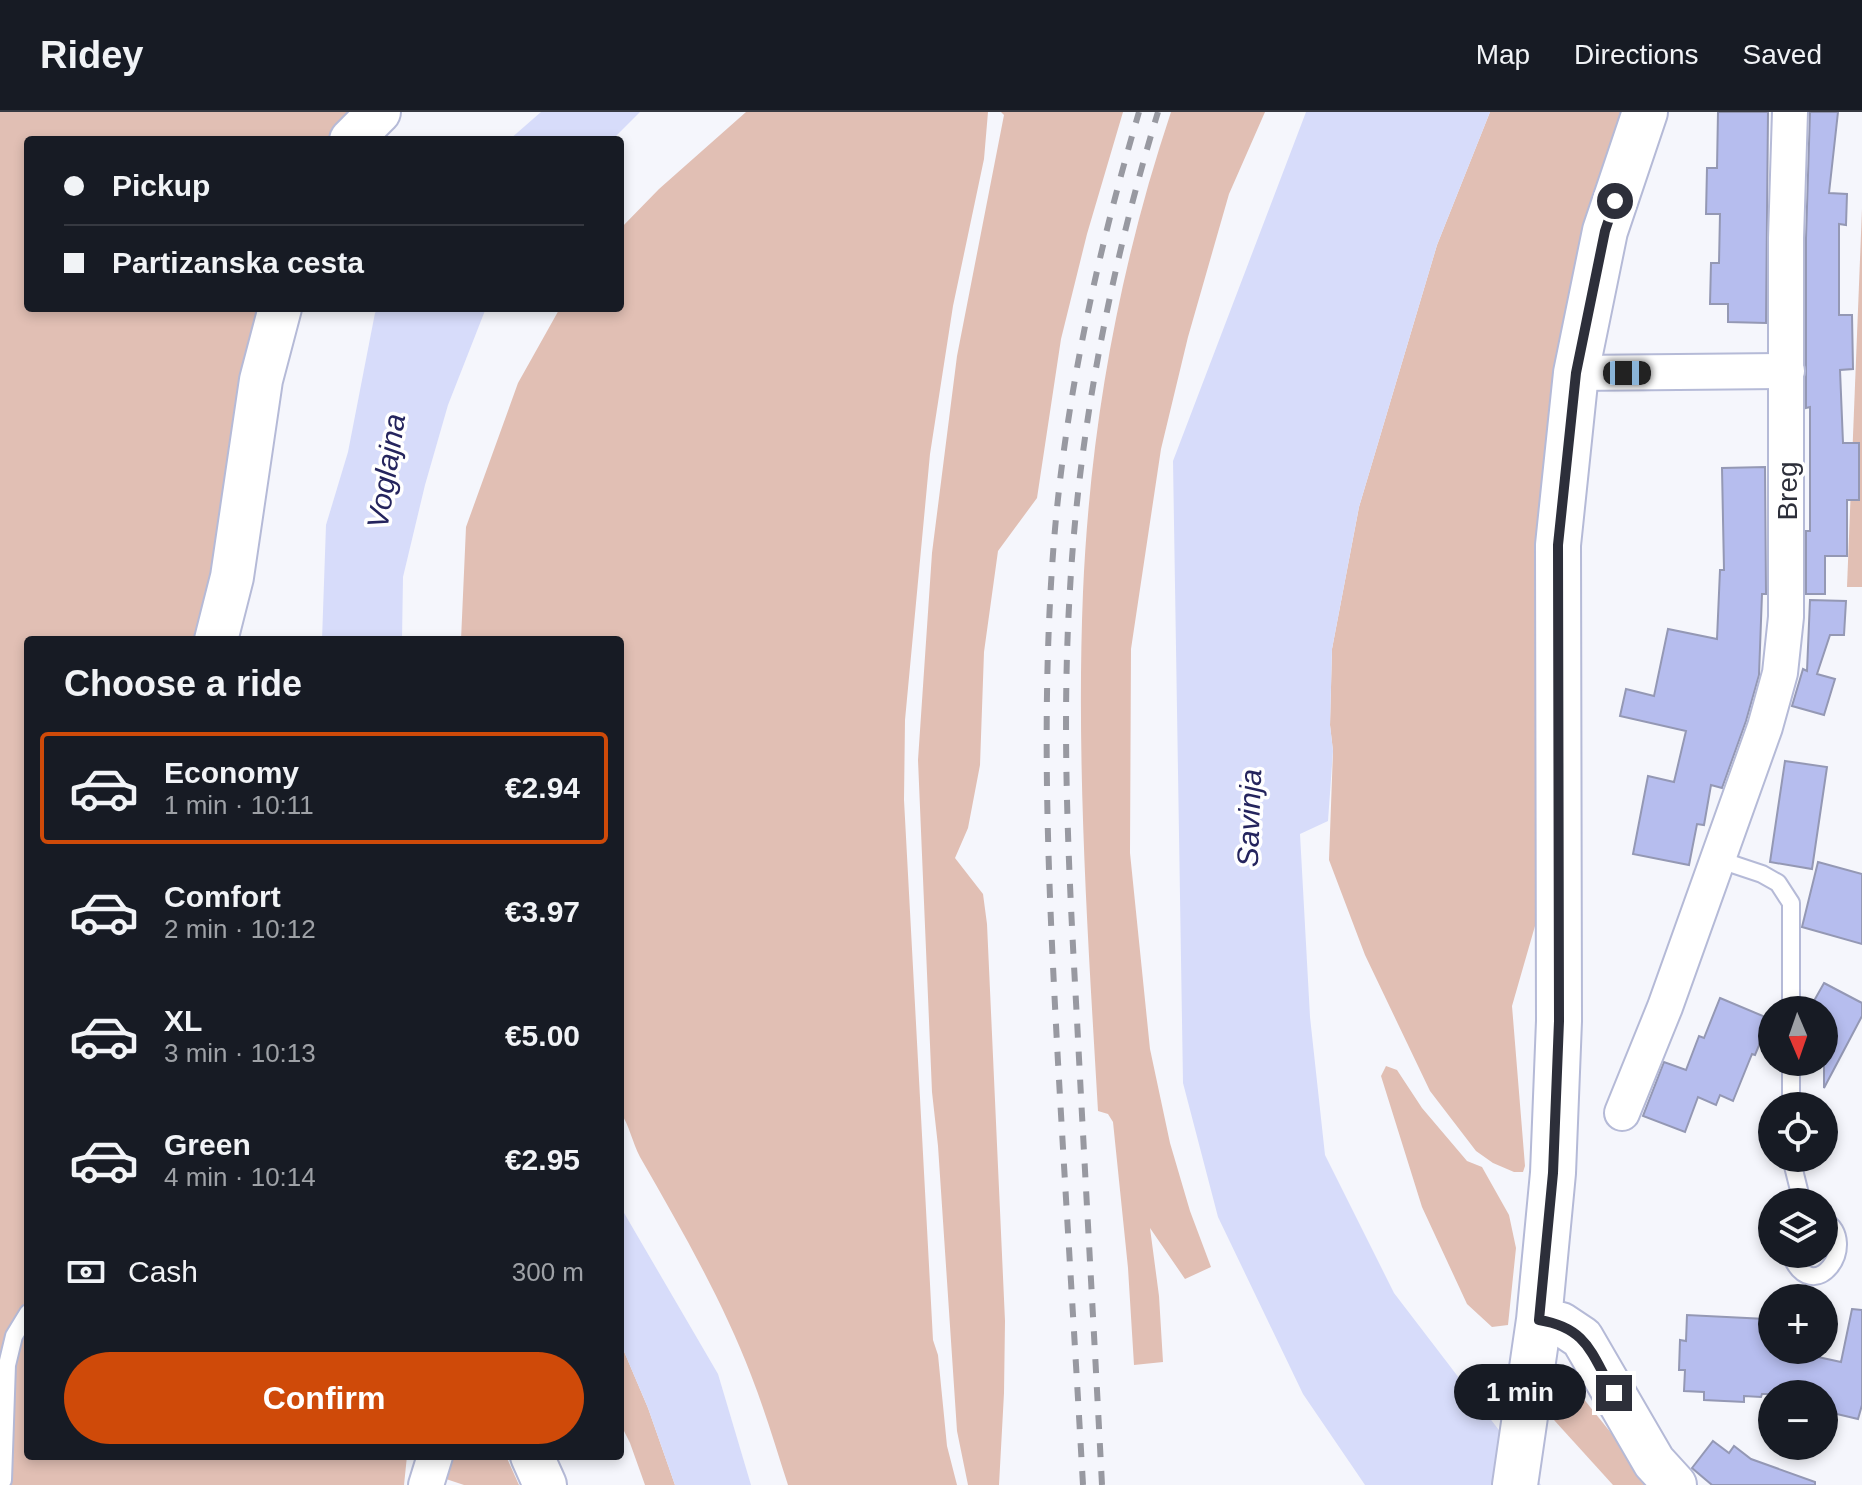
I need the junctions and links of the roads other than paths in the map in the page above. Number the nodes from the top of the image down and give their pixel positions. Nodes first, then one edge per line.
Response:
1 (379, 112) edge
2 (1645, 112) edge
3 (1790, 112) edge
4 (355, 136) edge
5 (279, 312) edge
6 (1787, 371) junction
7 (1576, 373) junction
8 (217, 636) edge
9 (1717, 859) junction
10 (1791, 996) edge
11 (1622, 1113) dead end
12 (1838, 1228) edge
13 (1798, 1268) edge
14 (1838, 1268) edge
15 (1838, 1268) edge
16 (24, 1320) edge
17 (1536, 1339) junction
18 (434, 1460) edge
19 (534, 1460) edge
20 (3, 1480) dead end
21 (426, 1485) edge
22 (545, 1485) edge
23 (1515, 1485) edge
24 (1675, 1485) edge

1 - 4 street
2 - 7 main road
3 - 6 street, Breg
5 - 8 street
6 - 7 street
6 - 9 street, Breg
7 - 17 main road
9 - 10 lane
9 - 11 street, Breg
12 - 14 lane
13 - 15 lane
16 - 20 lane
17 - 23 main road
17 - 24 street
18 - 21 street
19 - 22 street

